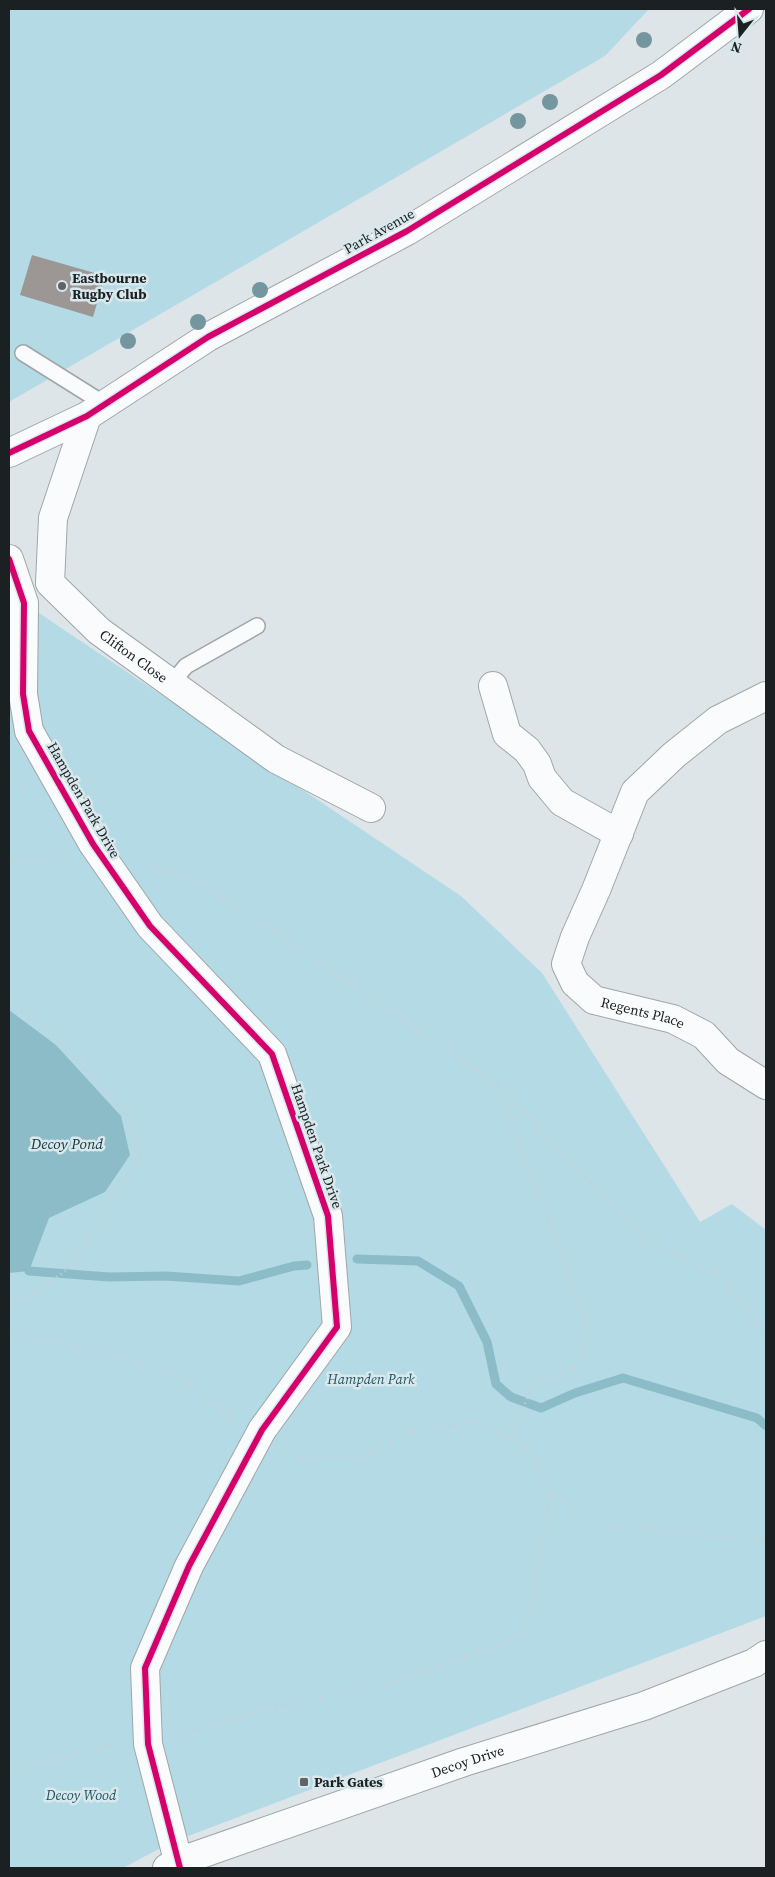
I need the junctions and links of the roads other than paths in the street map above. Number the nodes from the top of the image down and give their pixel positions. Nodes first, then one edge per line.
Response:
1 (749, 9) edge
2 (23, 353) dead end
3 (97, 410) junction
4 (9, 453) edge
5 (9, 559) edge
6 (256, 626) dead end
7 (171, 684) junction
8 (493, 686) dead end
9 (766, 696) edge
10 (371, 808) dead end
11 (619, 834) junction
12 (766, 1086) edge
13 (766, 1654) edge
14 (175, 1866) edge

1 - 3 street, Park Avenue
2 - 3 lane
3 - 4 street, Park Avenue
3 - 7 street, Clifton Close
5 - 14 street, Hampden Park Drive
6 - 7 lane
7 - 10 street, Clifton Close
8 - 11 street
9 - 11 street, Regents Place
11 - 12 street, Regents Place
13 - 14 street, Decoy Drive

